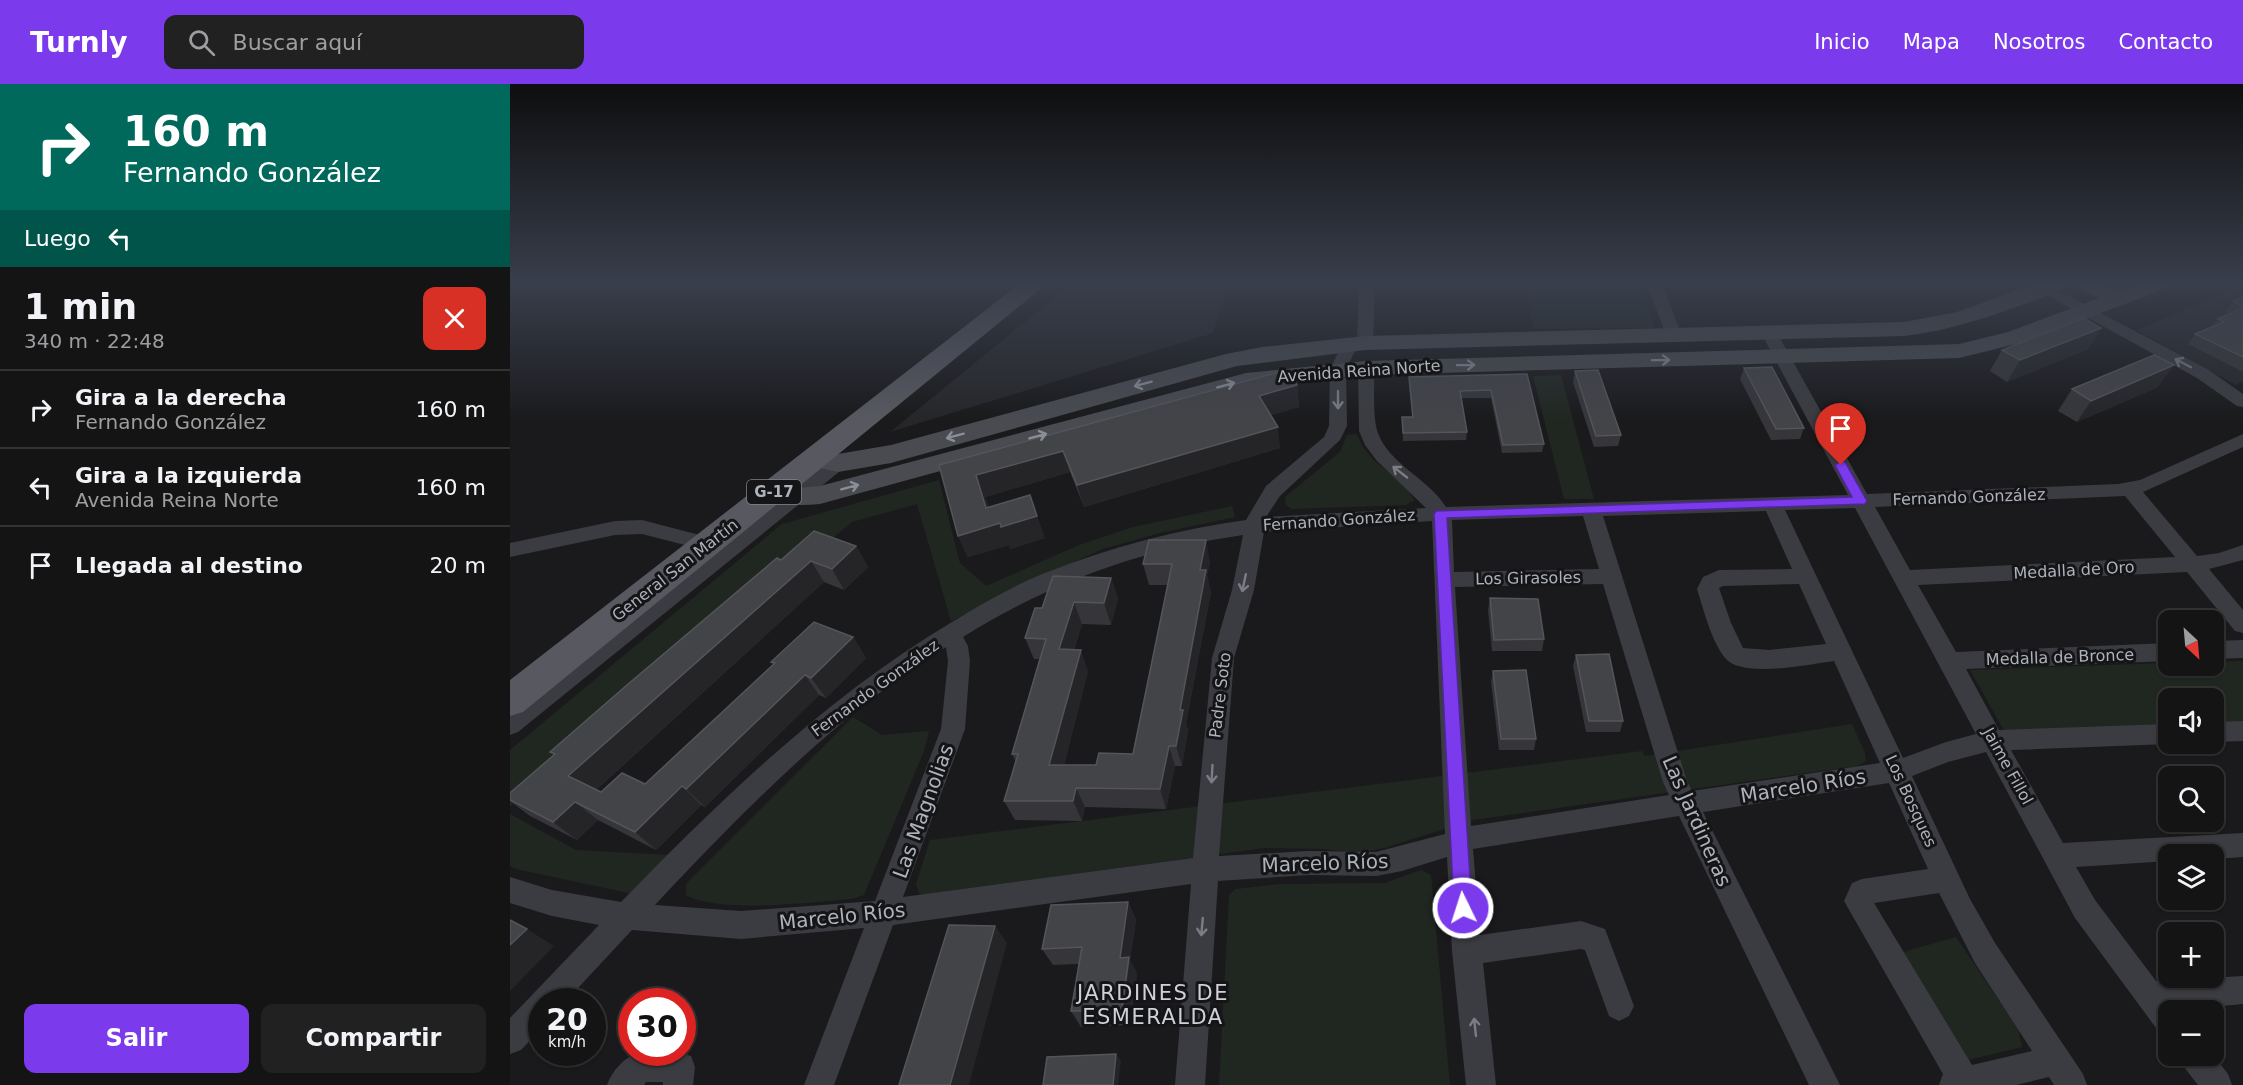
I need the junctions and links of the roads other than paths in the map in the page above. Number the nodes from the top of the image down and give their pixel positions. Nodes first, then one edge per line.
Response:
1 (982, 329) edge
2 (1362, 329) edge
3 (1672, 329) edge
4 (1906, 329) edge
5 (2012, 329) edge
6 (2038, 329) edge
7 (2102, 329) edge
8 (1769, 333) junction
9 (1674, 335) junction
10 (2016, 337) junction
11 (1429, 342) junction
12 (1360, 352) junction
13 (1782, 357) junction
14 (1430, 366) junction
15 (1338, 369) junction
16 (2237, 399) edge
17 (2243, 440) edge
18 (826, 461) junction
19 (2130, 489) junction
20 (784, 495) junction
21 (1860, 501) junction
22 (1773, 505) junction
23 (1591, 510) junction
24 (1440, 514) junction
25 (1255, 525) junction
26 (708, 544) junction
27 (510, 550) edge
28 (2243, 552) edge
29 (2192, 564) junction
30 (1611, 576) junction
31 (1806, 576) junction
32 (1904, 578) junction
33 (1444, 580) junction
34 (2243, 625) edge
35 (950, 633) junction
36 (2243, 649) edge
37 (2224, 650) edge
38 (1841, 651) junction
39 (2158, 652) edge
40 (1951, 661) junction
41 (510, 701) edge
42 (510, 725) edge
43 (2243, 731) edge
44 (2224, 732) edge
45 (2158, 734) edge
46 (1994, 740) junction
47 (1898, 771) junction
48 (1685, 804) junction
49 (1457, 842) junction
50 (2243, 845) edge
51 (2057, 856) junction
52 (1207, 869) junction
53 (1946, 879) junction
54 (510, 890) edge
55 (885, 913) junction
56 (626, 916) junction
57 (1466, 951) junction
58 (558, 988) edge
59 (2243, 990) edge
60 (2150, 996) junction
61 (1619, 1006) dead end
62 (2158, 1007) edge
63 (528, 1020) edge
64 (510, 1039) edge
65 (2203, 1066) edge
66 (2064, 1073) edge
67 (1958, 1083) edge
68 (622, 1085) edge
69 (678, 1085) edge
70 (819, 1085) edge
71 (1190, 1085) edge
72 (1481, 1085) edge
73 (1826, 1085) edge
74 (2217, 1085) edge

1 - 18 main road, General San Martín / G-17
2 - 12 street
3 - 9 street
4 - 8 street, Avenida Reina Norte
5 - 10 street
6 - 10 street, Avenida Reina Norte
7 - 16 street
8 - 9 street, Avenida Reina Norte
8 - 13 street
9 - 11 street, Avenida Reina Norte
10 - 13 street, Avenida Reina Norte
11 - 12 street, Avenida Reina Norte
11 - 14 street
12 - 14 street, Avenida Reina Norte
12 - 15 street, Avenida Reina Norte
12 -> 18 street, Avenida Reina Norte
24 -> 12 street
14 -> 13 street, Avenida Reina Norte
13 - 21 street
20 -> 15 street, Avenida Reina Norte
15 -> 25 street, Padre Soto
17 - 19 street, Fernando González
18 - 20 main road, General San Martín / G-17
19 - 21 street, Fernando González
19 - 29 street
20 - 26 main road, General San Martín / G-17
20 - 42 street, General San Martín
21 - 22 street, Fernando González
21 - 32 street, Jaime Fillol
22 - 23 street, Fernando González
22 - 31 street, Los Bosques
23 - 24 street, Fernando González
23 - 30 street, Las Jardineras
24 - 25 street, Fernando González
24 - 33 street
25 - 35 street, Fernando González
25 -> 52 street, Padre Soto
26 - 27 street
26 - 41 main road, General San Martín / G-17
28 - 29 street, Medalla de Oro
29 - 32 street, Medalla de Oro
29 - 34 street
30 - 33 street, Los Girasoles
30 - 48 street, Las Jardineras
31 - 38 street, Los Bosques
31 - 38 street
32 - 40 street, Jaime Fillol
33 - 49 street
35 - 55 street, Las Magnolias
35 - 56 street, Fernando González
36 - 37 street
38 - 47 street, Los Bosques
39 - 40 street, Medalla de Bronce
40 - 46 street, Jaime Fillol
43 - 44 street
45 - 46 street, Marcelo Ríos
46 - 47 street, Marcelo Ríos
46 - 51 street, Jaime Fillol
47 - 48 street, Marcelo Ríos
47 - 53 street, Los Bosques
48 - 49 street, Marcelo Ríos
48 - 73 street, Las Jardineras
49 - 52 street, Marcelo Ríos
49 - 57 street
50 - 51 street
51 - 60 street, Jaime Fillol
52 - 55 street, Marcelo Ríos
52 -> 71 street, Padre Soto
53 - 66 street, Los Bosques
53 - 67 street
54 - 56 street, Marcelo Ríos
55 - 56 street, Marcelo Ríos
55 - 70 street, Las Magnolias
56 - 58 street, Fernando González
57 - 61 street
72 -> 57 street
59 - 60 street
60 - 62 street, Jaime Fillol
63 - 64 street
65 - 74 street
66 - 67 street
68 - 69 street

